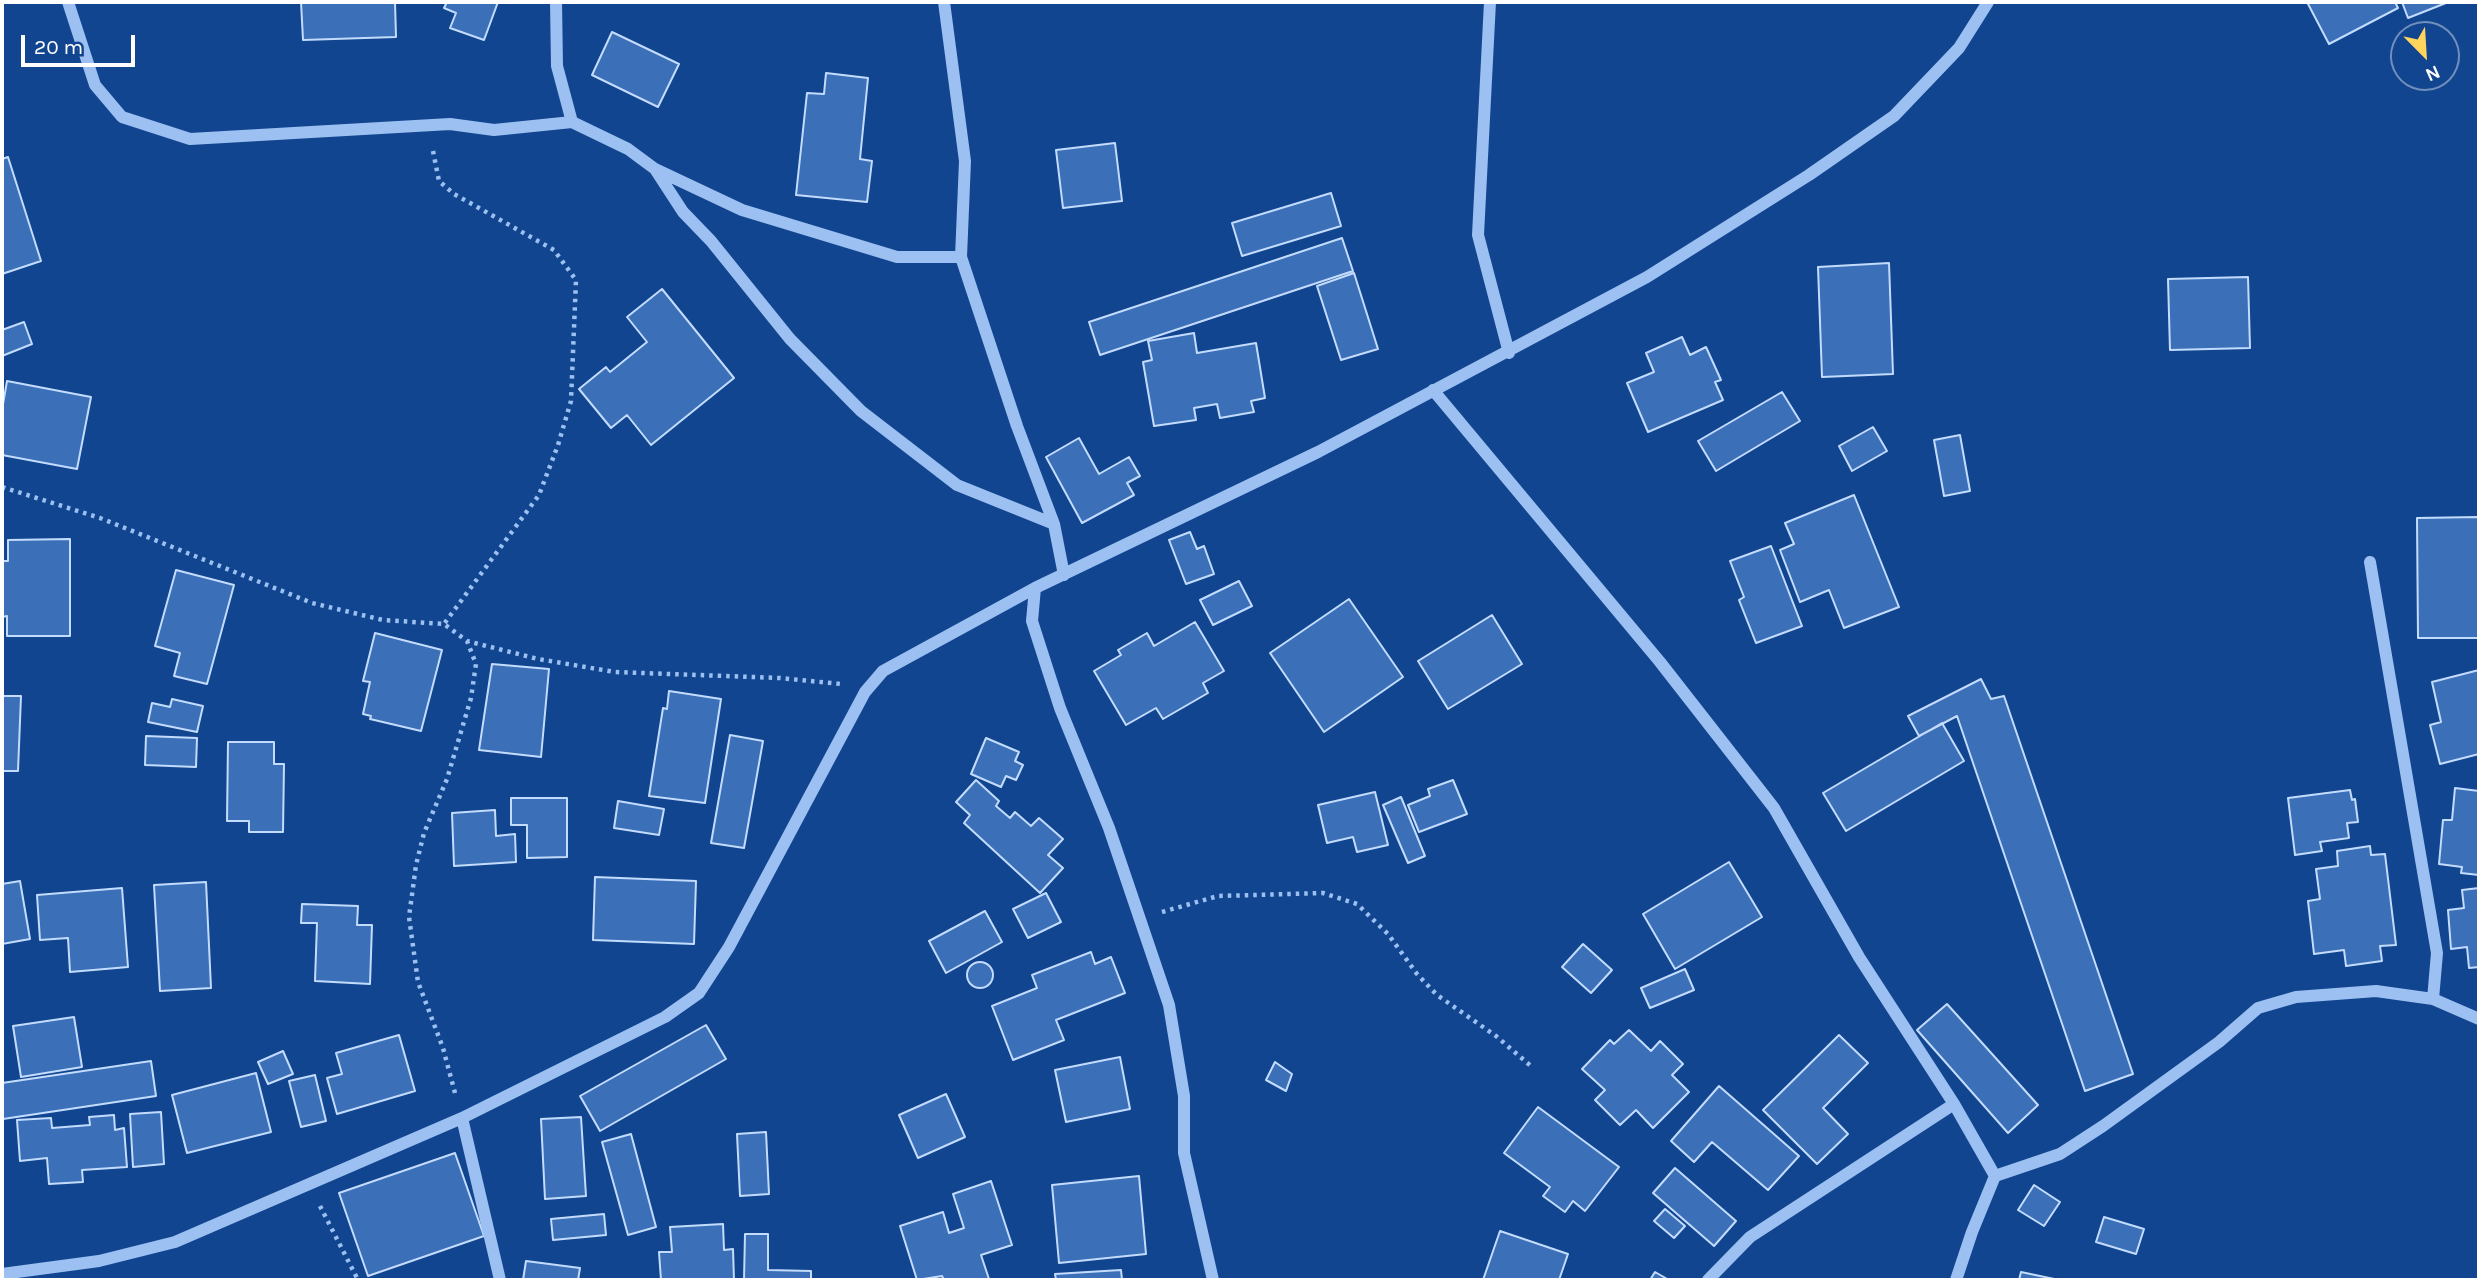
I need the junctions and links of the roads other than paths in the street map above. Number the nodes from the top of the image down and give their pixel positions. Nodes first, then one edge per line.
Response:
1 (68, 2) edge
2 (555, 2) edge
3 (944, 2) edge
4 (1490, 2) edge
5 (1988, 2) edge
6 (572, 122) junction
7 (654, 169) junction
8 (961, 257) junction
9 (1509, 353) junction
10 (1433, 390) junction
11 (1054, 524) junction
12 (2370, 562) dead end
13 (1064, 575) junction
14 (1035, 588) junction
15 (2433, 999) junction
16 (2479, 1019) edge
17 (1954, 1104) junction
18 (461, 1118) junction
19 (1995, 1176) junction
20 (2, 1274) edge
21 (500, 1280) edge
22 (1213, 1280) edge
23 (1708, 1280) edge
24 (1956, 1280) edge

1 - 6 street
2 - 6 street
3 - 8 street
4 - 9 street
5 - 9 street
6 - 7 street
7 - 8 street
7 - 11 street
8 - 11 street
9 - 10 street
10 - 13 street
10 - 17 street
11 - 13 street
12 - 15 street
13 - 14 street
14 - 18 street
14 - 22 street
15 - 16 street
15 - 19 street
17 - 19 street
17 - 23 street
18 - 20 street
18 - 21 street
19 - 24 street

